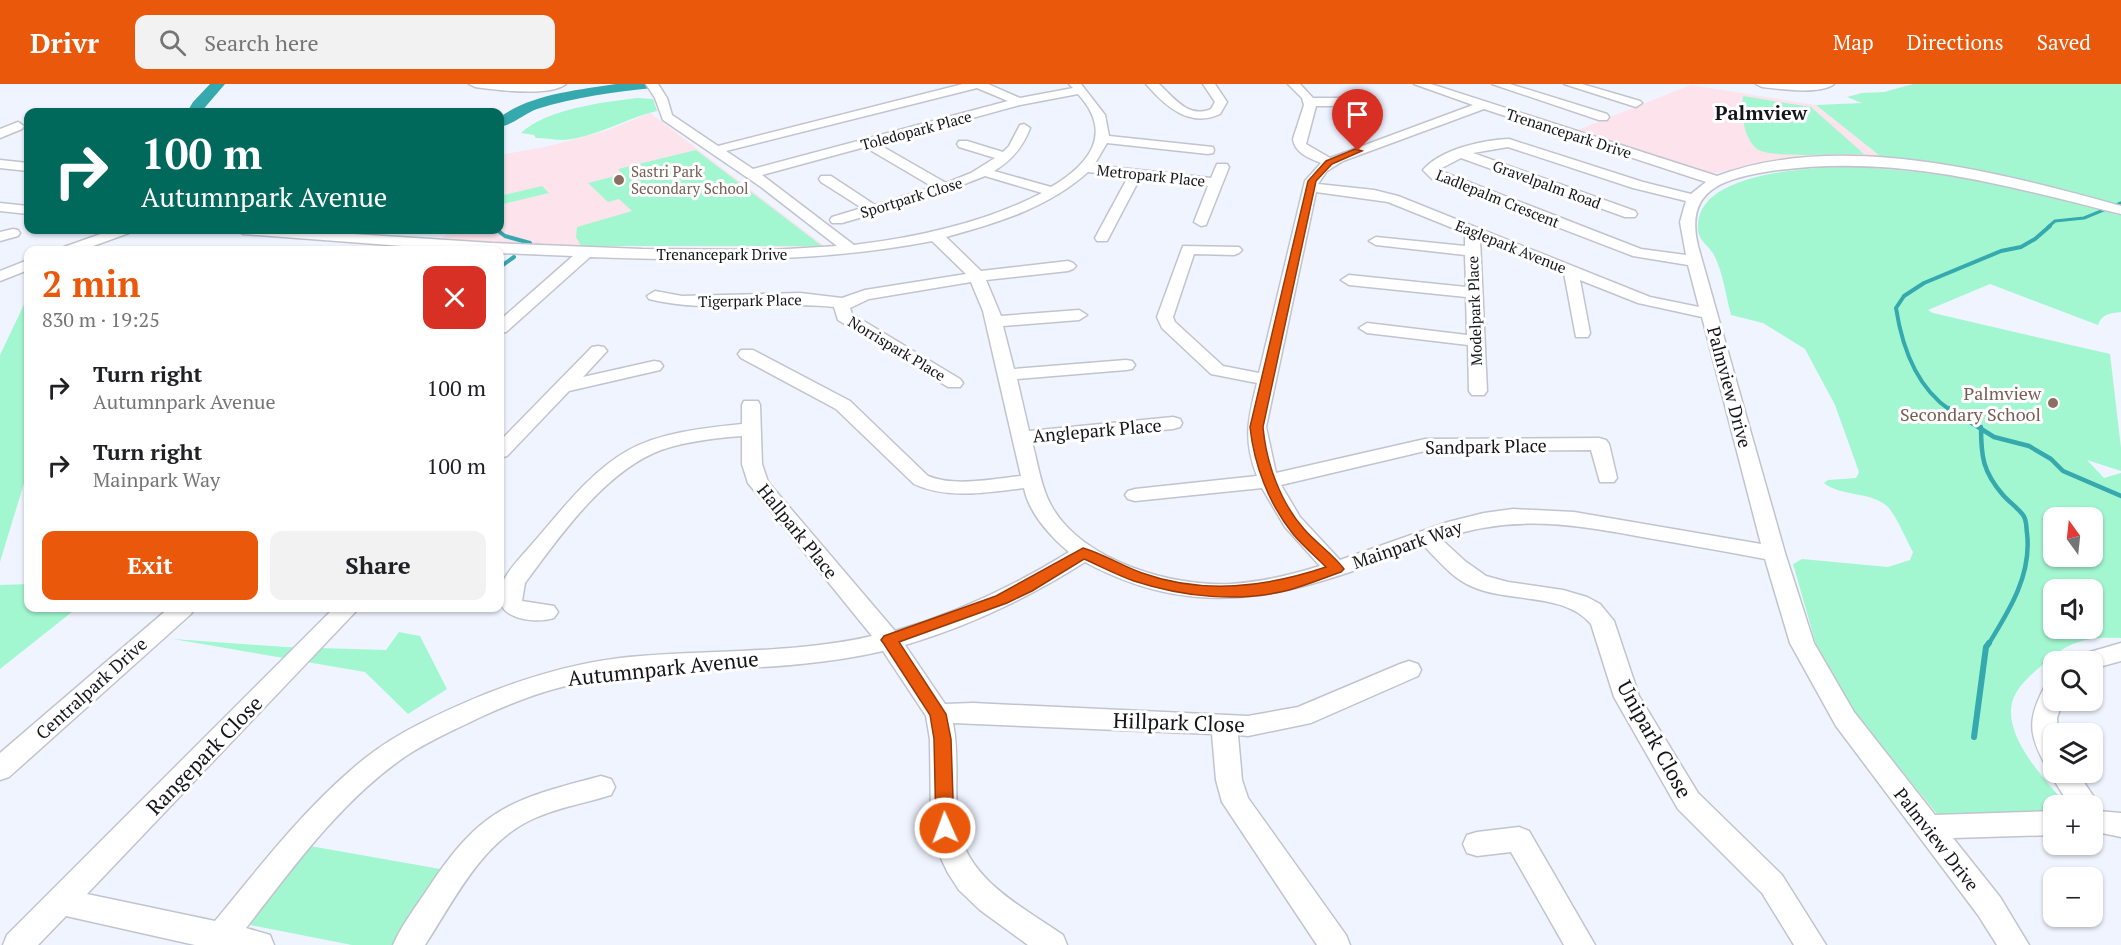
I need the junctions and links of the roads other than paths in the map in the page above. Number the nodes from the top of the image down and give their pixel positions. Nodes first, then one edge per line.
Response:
1 (484, 84) edge
2 (977, 84) edge
3 (1152, 84) edge
4 (1209, 84) edge
5 (1294, 84) edge
6 (1497, 84) edge
7 (1570, 84) edge
8 (1762, 84) edge
9 (1828, 84) edge
10 (553, 85) edge
11 (652, 85) edge
12 (1426, 85) edge
13 (1078, 87) edge
14 (1018, 102) junction
15 (1310, 102) junction
16 (1354, 102) dead end
17 (1636, 104) dead end
18 (1484, 105) junction
19 (851, 116) junction
20 (1603, 117) dead end
21 (18, 126) dead end
22 (1024, 128) dead end
23 (788, 132) junction
24 (0, 134) edge
25 (888, 137) junction
26 (1101, 139) junction
27 (867, 143) junction
28 (963, 144) dead end
29 (715, 150) junction
30 (1208, 150) dead end
31 (1463, 154) junction
32 (24, 156) edge
33 (818, 156) junction
34 (1004, 157) junction
35 (1329, 162) junction
36 (3, 164) edge
37 (24, 166) edge
38 (1222, 167) dead end
39 (1085, 168) junction
40 (985, 172) junction
41 (751, 174) junction
42 (1136, 174) junction
43 (1718, 181) junction
44 (1217, 183) junction
45 (1311, 187) junction
46 (944, 188) junction
47 (1054, 192) junction
48 (1694, 199) junction
49 (0, 207) edge
50 (24, 209) edge
51 (872, 209) junction
52 (2121, 210) edge
53 (1630, 214) dead end
54 (837, 220) dead end
55 (1201, 222) dead end
56 (1472, 230) junction
57 (117, 234) edge
58 (284, 234) edge
59 (936, 236) junction
60 (1102, 238) dead end
61 (1376, 241) dead end
62 (96, 246) edge
63 (407, 246) edge
64 (504, 250) edge
65 (852, 250) junction
66 (1234, 250) dead end
67 (1472, 251) junction
68 (586, 252) junction
69 (1695, 261) junction
70 (1068, 266) dead end
71 (24, 267) edge
72 (1571, 271) junction
73 (0, 276) edge
74 (976, 277) junction
75 (1349, 280) dead end
76 (1474, 293) junction
77 (655, 296) dead end
78 (844, 303) junction
79 (1710, 313) junction
80 (1078, 315) dead end
81 (994, 322) junction
82 (504, 324) edge
83 (1367, 328) dead end
84 (1581, 333) dead end
85 (1475, 341) junction
86 (598, 351) dead end
87 (747, 354) dead end
88 (1125, 365) dead end
89 (654, 366) dead end
90 (1006, 375) junction
91 (1267, 379) junction
92 (954, 382) dead end
93 (563, 387) junction
94 (1478, 391) dead end
95 (752, 405) dead end
96 (1173, 423) dead end
97 (752, 429) junction
98 (1022, 437) junction
99 (504, 448) edge
100 (1607, 478) dead end
101 (1032, 481) junction
102 (1270, 481) junction
103 (1135, 495) dead end
104 (1426, 536) junction
105 (1083, 553) junction
106 (1774, 553) junction
107 (1336, 569) junction
108 (178, 612) edge
109 (343, 612) edge
110 (546, 612) dead end
111 (889, 640) junction
112 (2121, 652) edge
113 (2103, 655) edge
114 (1409, 670) dead end
115 (938, 714) junction
116 (1224, 726) junction
117 (0, 769) edge
118 (2070, 783) edge
119 (601, 787) dead end
120 (2080, 795) edge
121 (2043, 823) edge
122 (1928, 827) junction
123 (1477, 844) dead end
124 (60, 902) junction
125 (217, 942) edge
126 (18, 945) edge
127 (259, 945) edge
128 (408, 945) edge
129 (1052, 945) edge
130 (1335, 945) edge
131 (1580, 945) edge
132 (1811, 945) edge
133 (2014, 945) edge

1 - 10 street
2 - 14 street
2 - 19 street
3 - 4 street
5 - 15 street
6 - 20 street
7 - 17 street
8 - 9 street
11 - 29 street
12 - 18 street, Trenancepark Drive
13 - 14 street, Toledopark Place
13 - 26 street
14 - 25 street, Toledopark Place
15 - 16 street
15 - 35 street
18 - 35 street
18 - 43 street, Trenancepark Drive
19 - 23 street
19 - 25 street
21 - 24 street
22 - 34 street, Sportpark Close
23 - 29 street
23 - 33 street
25 - 27 street, Toledopark Place
26 - 30 street
26 - 39 street, Trenancepark Drive
27 - 33 street, Toledopark Place
27 - 46 street
28 - 34 street
29 - 41 street
31 - 48 street, Ladlepalm Crescent
31 - 53 street, Gravelpalm Road
31 - 69 street, Ladlepalm Crescent
32 - 36 street
33 - 41 street, Toledopark Place
33 - 51 street
34 - 40 street, Sportpark Close
35 - 45 street
36 - 37 street
38 - 44 street, Metropark Place
39 - 42 street, Metropark Place
39 - 47 street, Trenancepark Drive
40 - 46 street, Sportpark Close
40 - 47 street, Sportpark Close
41 - 65 street
42 - 44 street, Metropark Place
42 - 60 street
43 - 48 street
43 - 52 street
44 - 55 street, Metropark Place
45 - 56 street, Eaglepark Avenue
45 - 91 street
46 - 51 street, Sportpark Close
47 - 59 street, Trenancepark Drive
48 - 69 street, Palmview Drive
49 - 50 street
51 - 54 street, Sportpark Close
56 - 67 street, Modelpark Place
56 - 72 street, Eaglepark Avenue
57 - 62 street
58 - 63 street, Trenancepark Drive
59 - 65 street, Trenancepark Drive
59 - 74 street, Mainpark Way
61 - 67 street
64 - 68 street, Trenancepark Drive
65 - 68 street, Trenancepark Drive
66 - 91 street
67 - 76 street, Modelpark Place
68 - 82 street
69 - 79 street, Palmview Drive
70 - 74 street, Norrispark Place
71 - 73 street
72 - 79 street, Eaglepark Avenue
72 - 84 street
74 - 78 street, Norrispark Place
74 - 81 street, Mainpark Way
75 - 76 street
76 - 85 street, Modelpark Place
77 - 78 street, Tigerpark Place
78 - 92 street, Norrispark Place
79 - 106 street, Palmview Drive
80 - 81 street
81 - 90 street, Mainpark Way
83 - 85 street
85 - 94 street, Modelpark Place
86 - 93 street
87 - 101 street
88 - 90 street
89 - 93 street
90 - 98 street, Mainpark Way
91 - 102 street
93 - 99 street
95 - 97 street, Hallpark Place
96 - 98 street, Anglepark Place
97 - 110 street
97 - 111 street, Hallpark Place
98 - 101 street, Mainpark Way
100 - 102 street, Sandpark Place
101 - 105 street, Mainpark Way
102 - 103 street
102 - 107 street
104 - 106 street, Mainpark Way
104 - 107 street, Mainpark Way
104 - 132 street, Unipark Close
105 - 107 street, Mainpark Way
105 - 111 street, Autumnpark Avenue
106 - 122 street, Palmview Drive
108 - 117 street, Centralpark Drive
109 - 124 street, Rangepark Close
111 - 115 street, Hallpark Place
111 - 125 street, Autumnpark Avenue
112 - 113 street
114 - 116 street, Hillpark Close
115 - 116 street, Hillpark Close
115 - 129 street
116 - 130 street
118 - 120 street
119 - 128 street
121 - 122 street
122 - 133 street, Palmview Drive
123 - 131 street
124 - 125 street
124 - 126 street, Rangepark Close
125 - 127 street

